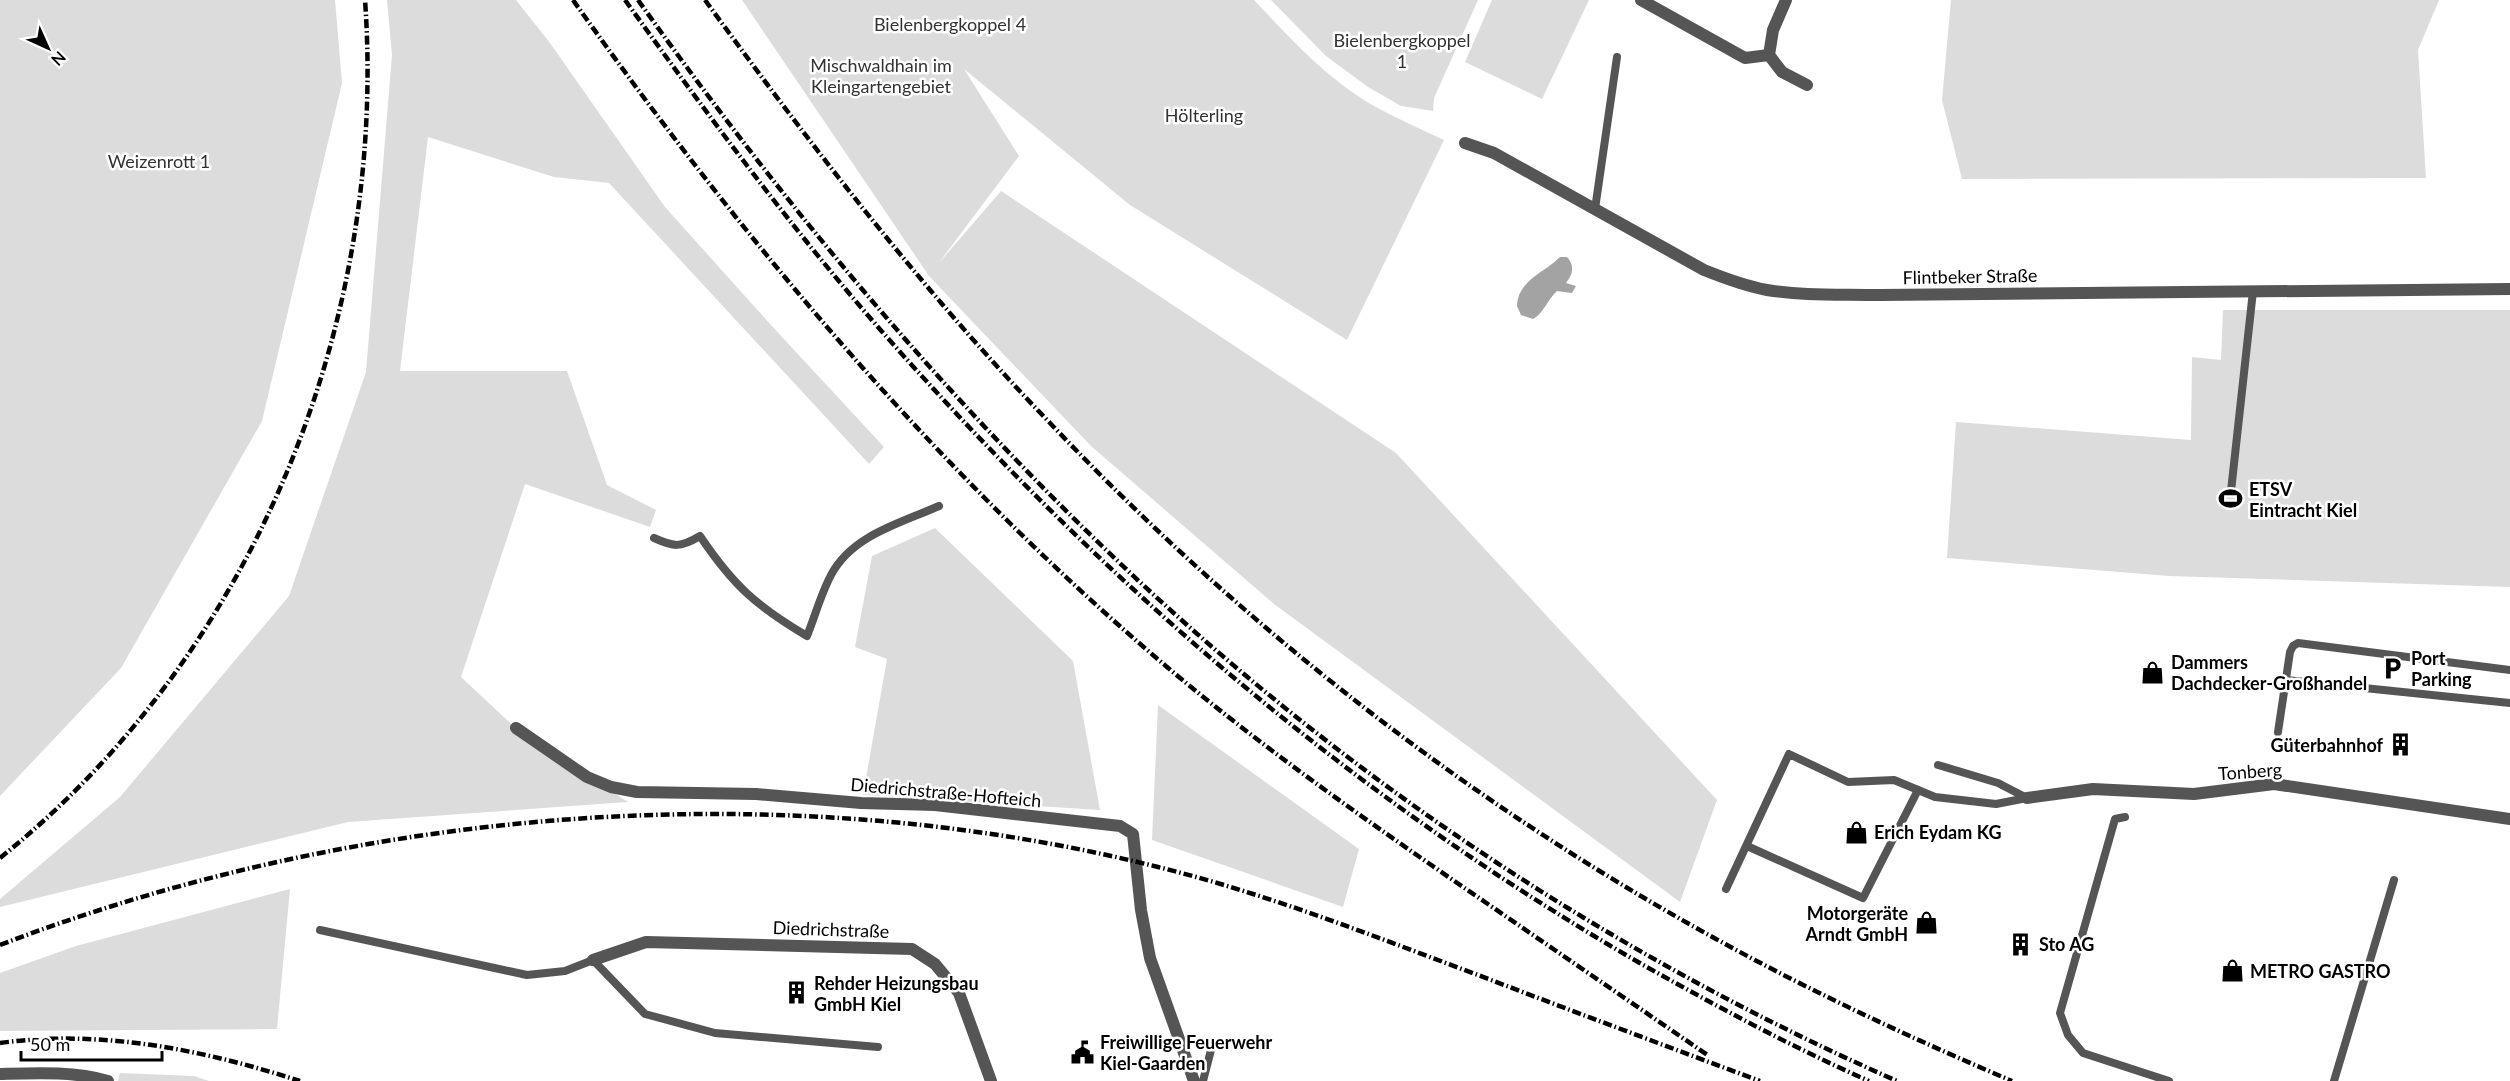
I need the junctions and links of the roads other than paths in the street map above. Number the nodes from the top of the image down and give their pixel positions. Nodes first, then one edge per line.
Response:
1 (1641, 0) edge
2 (1786, 0) edge
3 (1769, 55) junction
4 (1617, 57) dead end
5 (1807, 85) dead end
6 (1465, 143) dead end
7 (1595, 208) junction
8 (2510, 289) edge
9 (2253, 291) junction
10 (2231, 491) dead end
11 (939, 507) dead end
12 (654, 538) dead end
13 (2510, 669) edge
14 (2286, 680) junction
15 (2510, 703) edge
16 (516, 728) dead end
17 (2278, 732) dead end
18 (1938, 765) dead end
19 (1918, 790) junction
20 (2027, 798) junction
21 (2125, 817) dead end
22 (2510, 819) edge
23 (1747, 846) junction
24 (2394, 880) dead end
25 (1726, 889) dead end
26 (321, 930) dead end
27 (593, 960) junction
28 (878, 1047) dead end
29 (1211, 1050) dead end
30 (0, 1074) edge
31 (108, 1081) edge
32 (991, 1081) edge
33 (1194, 1081) edge
34 (1203, 1081) edge
35 (2169, 1081) edge
36 (2334, 1081) edge

1 - 3 street
2 - 3 street
3 - 5 street
4 - 7 lane
6 - 7 street, Flintbeker Straße
7 - 9 street, Flintbeker Straße
8 - 9 street, Flintbeker Straße
9 - 10 lane
11 - 12 lane
13 - 14 lane
14 - 15 lane
14 - 17 lane
16 - 33 street, Diedrichstraße-Hofteich
18 - 20 lane
19 - 20 lane
19 - 23 lane
19 - 23 lane
20 - 22 street, Tonberg
21 - 35 lane
23 - 25 lane
24 - 36 lane
26 - 27 lane
27 - 28 lane
27 - 32 street, Diedrichstraße
29 - 34 lane
30 - 31 street

